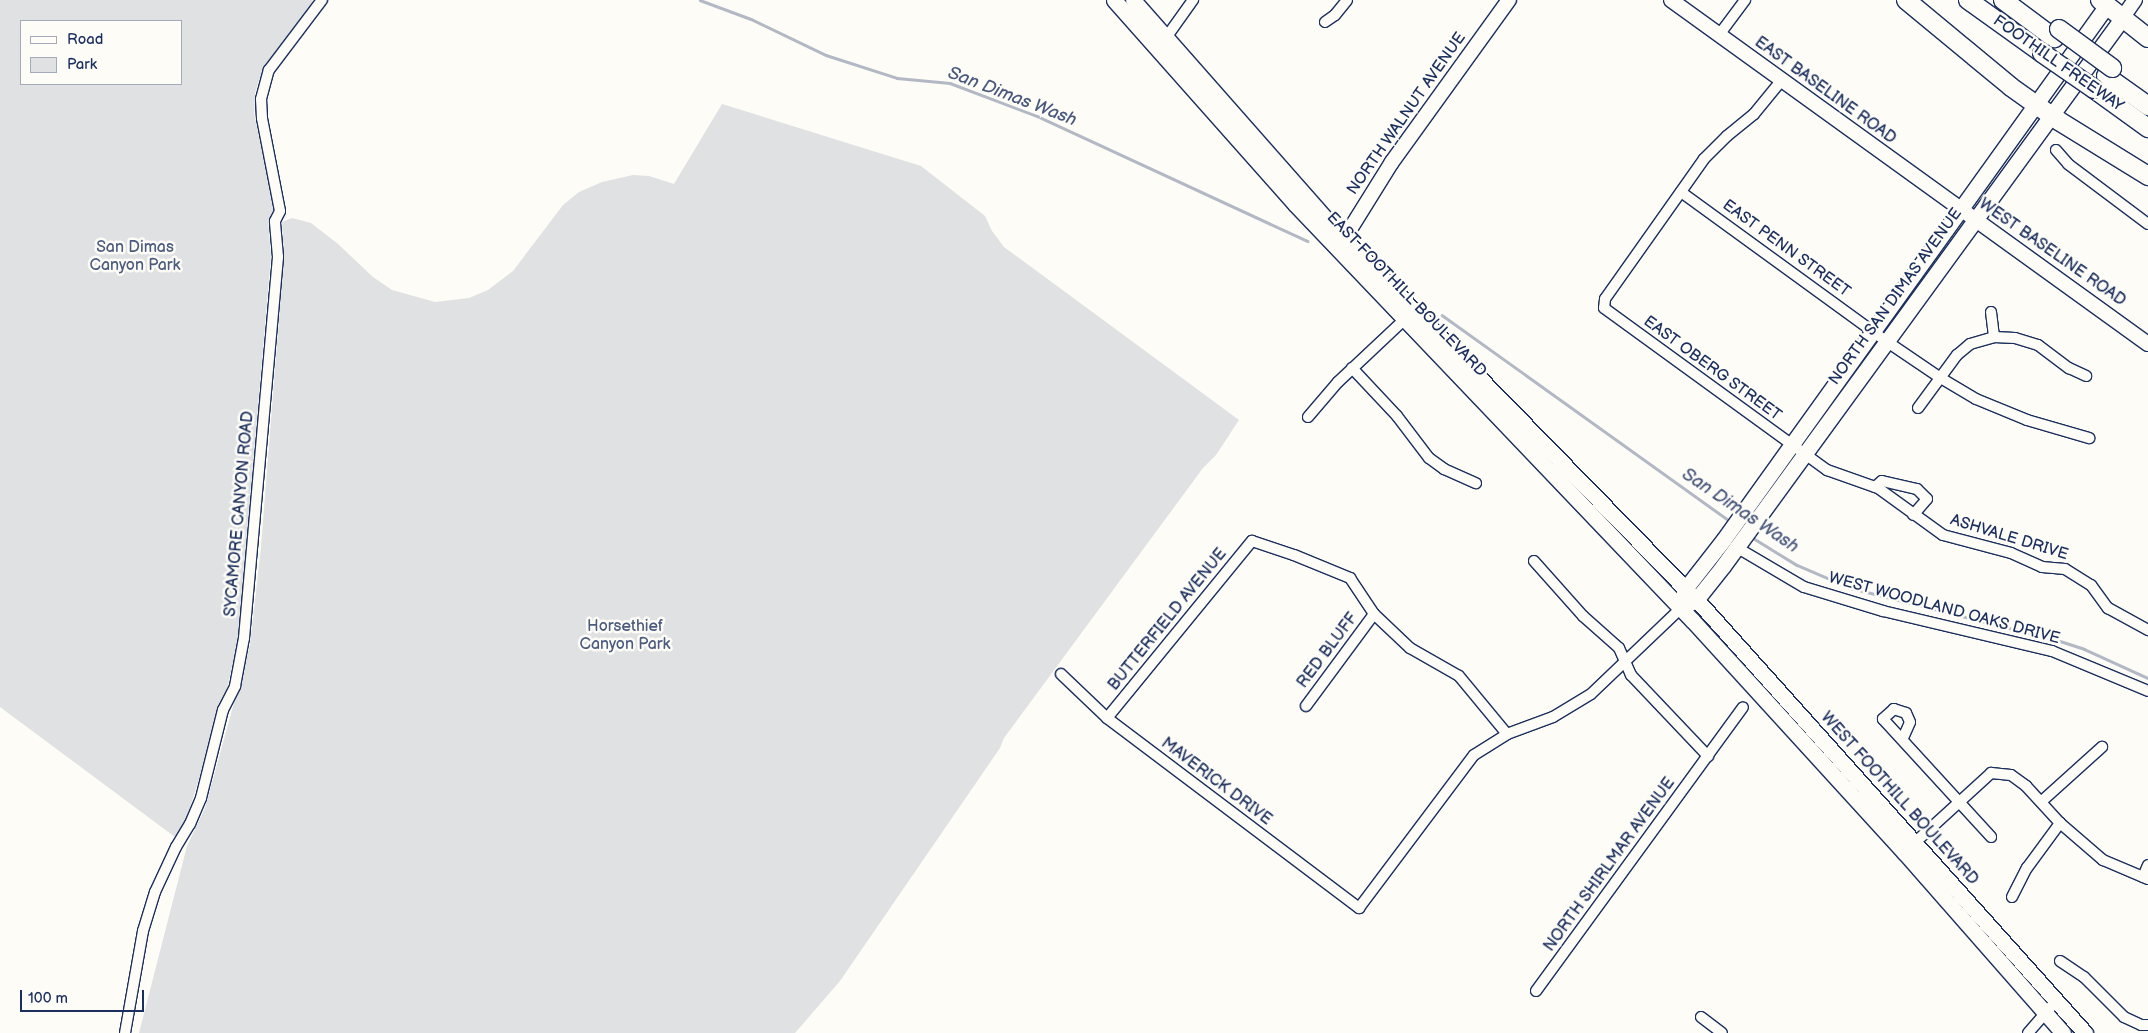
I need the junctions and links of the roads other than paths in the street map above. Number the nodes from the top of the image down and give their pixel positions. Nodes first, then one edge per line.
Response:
1 (322, 0) edge
2 (1114, 0) edge
3 (1133, 0) edge
4 (1193, 0) edge
5 (1347, 0) edge
6 (1508, 0) edge
7 (1671, 0) edge
8 (1745, 0) edge
9 (1906, 0) edge
10 (1968, 0) edge
11 (2003, 0) edge
12 (2019, 0) edge
13 (2135, 0) edge
14 (2106, 2) edge
15 (2123, 17) junction
16 (1324, 22) dead end
17 (2056, 34) junction
18 (1719, 35) junction
19 (2148, 38) edge
20 (1162, 43) junction
21 (2109, 72) junction
22 (1781, 81) junction
23 (2148, 94) edge
24 (2035, 104) junction
25 (2148, 106) edge
26 (2052, 117) junction
27 (2144, 123) edge
28 (2056, 150) dead end
29 (2148, 176) edge
30 (1682, 192) junction
31 (1960, 209) junction
32 (1974, 220) junction
33 (2148, 224) edge
34 (1341, 244) junction
35 (1991, 312) dead end
36 (1409, 315) junction
37 (1873, 331) junction
38 (1994, 337) junction
39 (1886, 341) junction
40 (2148, 344) edge
41 (1352, 368) junction
42 (1939, 376) junction
43 (2086, 376) dead end
44 (1918, 408) dead end
45 (1308, 417) dead end
46 (2089, 438) dead end
47 (1796, 450) junction
48 (1476, 483) dead end
49 (1875, 487) junction
50 (1913, 515) junction
51 (1739, 533) junction
52 (1534, 561) dead end
53 (1685, 589) junction
54 (1696, 600) junction
55 (1680, 608) junction
56 (1374, 614) junction
57 (2148, 630) edge
58 (1626, 661) junction
59 (1061, 674) dead end
60 (2148, 691) edge
61 (1306, 706) dead end
62 (1743, 707) dead end
63 (1107, 718) junction
64 (1507, 734) junction
65 (1903, 738) dead end
66 (2102, 747) dead end
67 (1708, 756) junction
68 (2042, 801) junction
69 (1960, 802) junction
70 (2060, 823) junction
71 (1991, 837) dead end
72 (1909, 848) junction
73 (2148, 865) edge
74 (2145, 878) edge
75 (2012, 896) dead end
76 (1358, 908) joint
77 (2060, 961) dead end
78 (1536, 991) dead end
79 (2056, 1001) junction
80 (2044, 1012) junction
81 (1701, 1017) dead end
82 (2148, 1025) edge
83 (125, 1033) edge
84 (1722, 1033) edge
85 (2028, 1033) edge
86 (2063, 1033) edge
87 (2085, 1033) edge

1 - 83 street, SYCAMORE CANYON ROAD
2 - 20 main road, EAST FOOTHILL BOULEVARD
3 - 20 main road, EAST FOOTHILL BOULEVARD
4 - 20 street
5 - 16 street
6 - 34 main road, NORTH WALNUT AVENUE
7 - 18 main road, EAST BASELINE ROAD
8 - 18 street
9 - 24 highway
10 - 27 highway, FOOTHILL FREEWAY, bridge
11 - 17 highway
12 - 17 highway, FOOTHILL FREEWAY
13 - 15 main road, NORTH SAN DIMAS AVENUE
14 - 15 highway
14 - 24 main road, NORTH SAN DIMAS AVENUE
15 - 19 highway
15 - 26 main road, NORTH SAN DIMAS AVENUE
17 - 21 highway, FOOTHILL FREEWAY, bridge
18 - 22 main road, EAST BASELINE ROAD
20 - 34 main road, EAST FOOTHILL BOULEVARD
21 - 23 highway, FOOTHILL FREEWAY
21 - 25 highway
22 - 30 street
22 - 31 main road, EAST BASELINE ROAD
24 - 26 highway
24 - 31 main road, NORTH SAN DIMAS AVENUE
26 - 29 highway
26 - 32 main road, NORTH SAN DIMAS AVENUE
28 - 33 street
30 - 37 street, EAST PENN STREET
30 - 47 street, EAST OBERG STREET
31 - 32 main road, WEST BASELINE ROAD
31 - 37 main road, NORTH SAN DIMAS AVENUE
32 - 39 main road, NORTH SAN DIMAS AVENUE
32 - 40 main road, WEST BASELINE ROAD
34 - 36 main road, EAST FOOTHILL BOULEVARD
35 - 38 street
36 - 41 street
36 - 53 main road, EAST FOOTHILL BOULEVARD
36 - 55 main road, EAST FOOTHILL BOULEVARD
37 - 39 street, EAST PENN STREET
37 - 47 main road, NORTH SAN DIMAS AVENUE
38 - 42 street
38 - 43 street
39 - 42 street, EAST PENN STREET
39 - 47 main road, NORTH SAN DIMAS AVENUE
41 - 45 street
41 - 48 street
42 - 44 street
42 - 46 street, EAST PENN STREET
47 - 49 street, ASHVALE DRIVE
47 - 51 main road, NORTH SAN DIMAS AVENUE
49 - 50 street, ASHVALE DRIVE
49 - 50 street
50 - 57 street, ASHVALE DRIVE
51 - 53 main road, NORTH SAN DIMAS AVENUE
51 - 54 main road, NORTH SAN DIMAS AVENUE
51 - 60 street, WEST WOODLAND OAKS DRIVE
52 - 58 street
53 - 54 main road, WEST FOOTHILL BOULEVARD
53 - 55 main road, NORTH SAN DIMAS AVENUE
54 - 55 main road, NORTH SAN DIMAS AVENUE
54 - 72 main road, WEST FOOTHILL BOULEVARD
55 - 58 street, NORTH SAN DIMAS AVENUE
55 - 72 main road, WEST FOOTHILL BOULEVARD
56 - 61 street, RED BLUFF
56 - 63 street, BUTTERFIELD AVENUE
56 - 64 street
58 - 64 street, NORTH SAN DIMAS AVENUE
58 - 67 street
59 - 63 street, MAVERICK DRIVE
62 - 67 street, NORTH SHIRLMAR AVENUE
63 - 76 street, MAVERICK DRIVE
64 - 76 street, NORTH SAN DIMAS AVENUE
65 - 69 street
66 - 68 street
67 - 78 street, NORTH SHIRLMAR AVENUE
68 - 69 street
68 - 70 street
69 - 71 street
69 - 72 street
70 - 74 street
70 - 75 street
72 - 79 main road, WEST FOOTHILL BOULEVARD
72 - 80 main road, WEST FOOTHILL BOULEVARD
73 - 74 street
77 - 82 street
79 - 80 street
79 - 87 main road, WEST FOOTHILL BOULEVARD
80 - 85 street
80 - 86 main road
81 - 84 street

